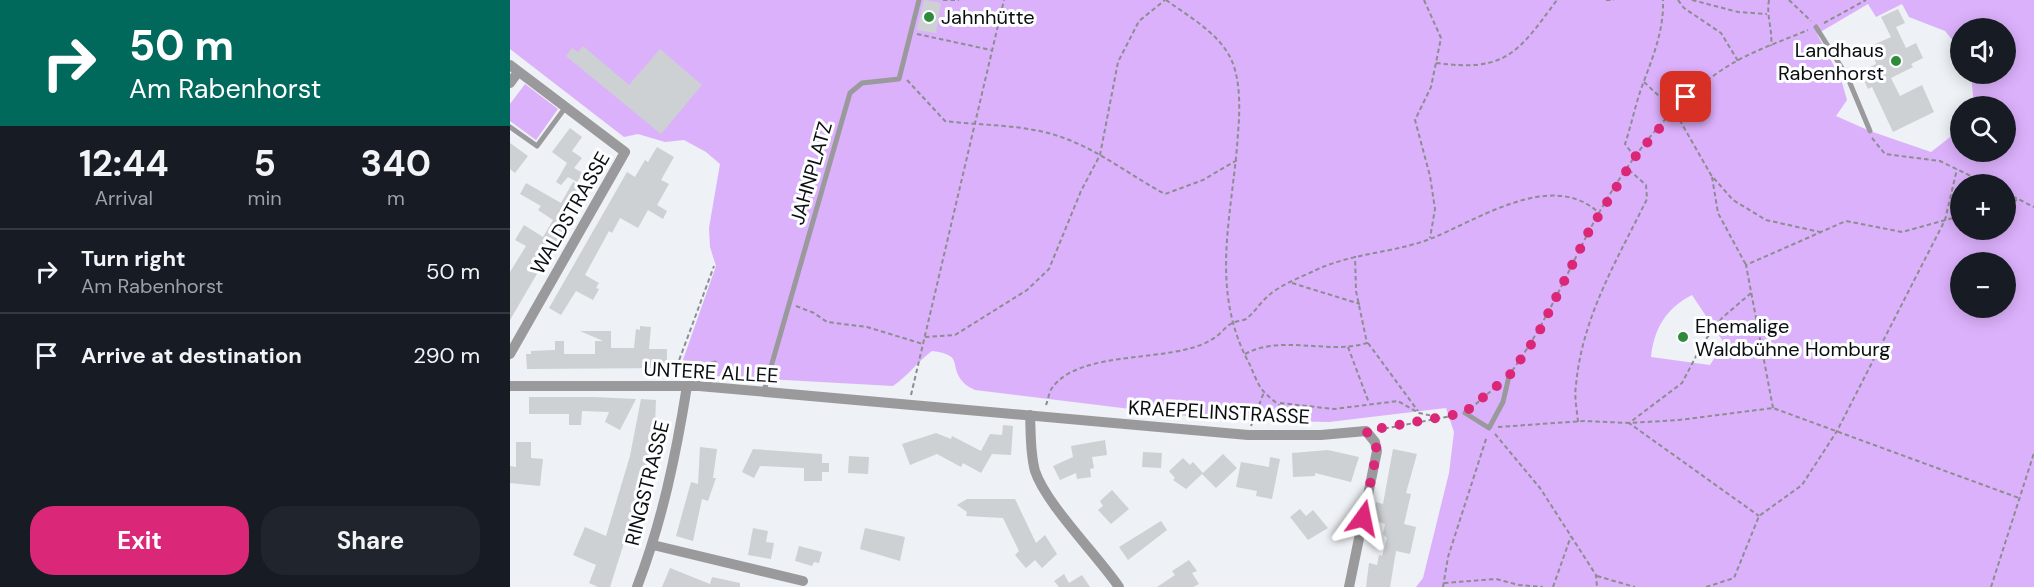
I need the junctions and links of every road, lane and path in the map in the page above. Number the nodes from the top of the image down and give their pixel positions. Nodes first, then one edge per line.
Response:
1 (919, 0) edge
2 (944, 0) edge
3 (960, 0) edge
4 (1004, 0) edge
5 (1166, 0) edge
6 (1424, 0) edge
7 (1557, 0) edge
8 (1606, 0) edge
9 (1614, 0) edge
10 (1663, 0) edge
11 (1678, 0) edge
12 (1692, 0) edge
13 (1769, 0) edge
14 (1789, 0) edge
15 (1866, 0) edge
16 (1767, 14) junction
17 (1816, 27) junction
18 (912, 33) junction
19 (1770, 46) junction
20 (992, 50) junction
21 (1738, 61) junction
22 (1436, 63) junction
23 (514, 69) edge
24 (902, 75) junction
25 (1644, 82) junction
26 (510, 83) edge
27 (565, 108) junction
28 (1674, 110) junction
29 (975, 125) junction
30 (510, 127) edge
31 (1870, 131) joint
32 (1100, 154) junction
33 (1635, 157) junction
34 (1237, 160) junction
35 (1628, 169) junction
36 (1957, 170) junction
37 (1711, 174) junction
38 (1966, 174) edge
39 (2018, 200) edge
40 (2034, 207) edge
41 (1600, 214) junction
42 (1950, 219) edge
43 (1945, 220) junction
44 (1820, 232) junction
45 (1430, 239) junction
46 (1355, 256) junction
47 (714, 266) dead end
48 (1746, 266) junction
49 (1292, 283) junction
50 (1751, 293) junction
51 (789, 300) junction
52 (1360, 304) junction
53 (1232, 323) junction
54 (925, 337) junction
55 (1367, 342) junction
56 (923, 344) junction
57 (1348, 347) junction
58 (510, 354) edge
59 (1244, 355) junction
60 (715, 363) dead end
61 (1509, 376) junction
62 (510, 386) edge
63 (670, 386) junction
64 (687, 386) junction
65 (763, 392) junction
66 (1264, 392) junction
67 (909, 403) junction
68 (1279, 403) junction
69 (1369, 403) junction
70 (1773, 408) junction
71 (1419, 413) junction
72 (1464, 413) junction
73 (1030, 416) junction
74 (1043, 416) junction
75 (1441, 418) junction
76 (1578, 422) junction
77 (1629, 423) junction
78 (1489, 428) junction
79 (1366, 431) junction
80 (1837, 431) junction
81 (1248, 435) junction
82 (1298, 436) junction
83 (2034, 453) edge
84 (2019, 498) junction
85 (1759, 516) junction
86 (1571, 536) junction
87 (653, 545) junction
88 (1596, 575) junction
89 (803, 581) dead end
90 (1443, 585) edge
91 (637, 587) edge
92 (1119, 587) edge
93 (1349, 587) edge
94 (1543, 587) edge
95 (1554, 587) edge
96 (1597, 587) edge
97 (1635, 587) edge
98 (1706, 587) edge
99 (1991, 587) edge

1 - 18 lane
2 - 3 path
4 - 20 path
5 - 32 path
5 - 34 path
6 - 22 path
7 - 22 path
8 - 9 path
10 - 25 path
11 - 21 path
12 - 16 path
13 - 16 path
14 - 17 path
15 - 17 path
16 - 19 path
17 - 19 path
17 - 31 lane
18 - 20 path
18 - 24 lane
19 - 21 path
20 - 29 path
21 - 28 path
22 - 45 path
23 - 26 street
23 - 27 street
24 - 29 path
24 - 51 lane, JAHNPLATZ
25 - 28 path
25 - 33 path
27 - 30 lane
27 - 58 street, WALDSTRASSE
28 - 33 path
28 - 37 path
29 - 32 path
29 - 54 path
31 - 36 path
32 - 34 path
32 - 54 path
33 - 35 path
34 - 53 path
35 - 41 path
35 - 76 path
36 - 38 path
36 - 43 path
37 - 44 path
37 - 48 path
39 - 40 path
41 - 45 path
41 - 61 path
42 - 43 path
43 - 44 path
43 - 80 path
44 - 48 path
45 - 46 path
46 - 49 path
46 - 52 path
47 - 63 path
48 - 50 path
49 - 52 path
49 - 53 path
50 - 70 path
50 - 77 path
51 - 56 path
51 - 65 lane, JAHNPLATZ
52 - 55 path
53 - 59 path
53 - 74 path
54 - 56 path
55 - 57 path
55 - 71 path
56 - 67 path
57 - 59 path
57 - 69 path
59 - 66 path
60 - 64 lane
61 - 72 path
61 - 78 lane
62 - 63 street, UNTERE ALLEE
63 - 64 street, UNTERE ALLEE
64 - 65 street, UNTERE ALLEE
64 - 87 street, RINGSTRASSE
65 - 67 street, UNTERE ALLEE
66 - 68 path
66 - 81 path
67 - 73 street, KRAEPELINSTRASSE
68 - 69 path
68 - 82 path
69 - 71 path
70 - 77 path
70 - 80 path
71 - 75 path
72 - 75 path
72 - 78 lane
73 - 74 street, KRAEPELINSTRASSE
73 - 92 street
74 - 81 street, KRAEPELINSTRASSE
75 - 79 path
76 - 77 path
76 - 78 path
77 - 85 path
78 - 86 path
78 - 90 path
79 - 82 street, KRAEPELINSTRASSE
79 - 93 street
80 - 84 path
80 - 85 path
81 - 82 street, KRAEPELINSTRASSE
83 - 84 path
84 - 99 path
85 - 98 path
86 - 88 path
86 - 95 path
87 - 89 street
87 - 91 street, RINGSTRASSE
88 - 96 path
88 - 97 path
90 - 94 path

